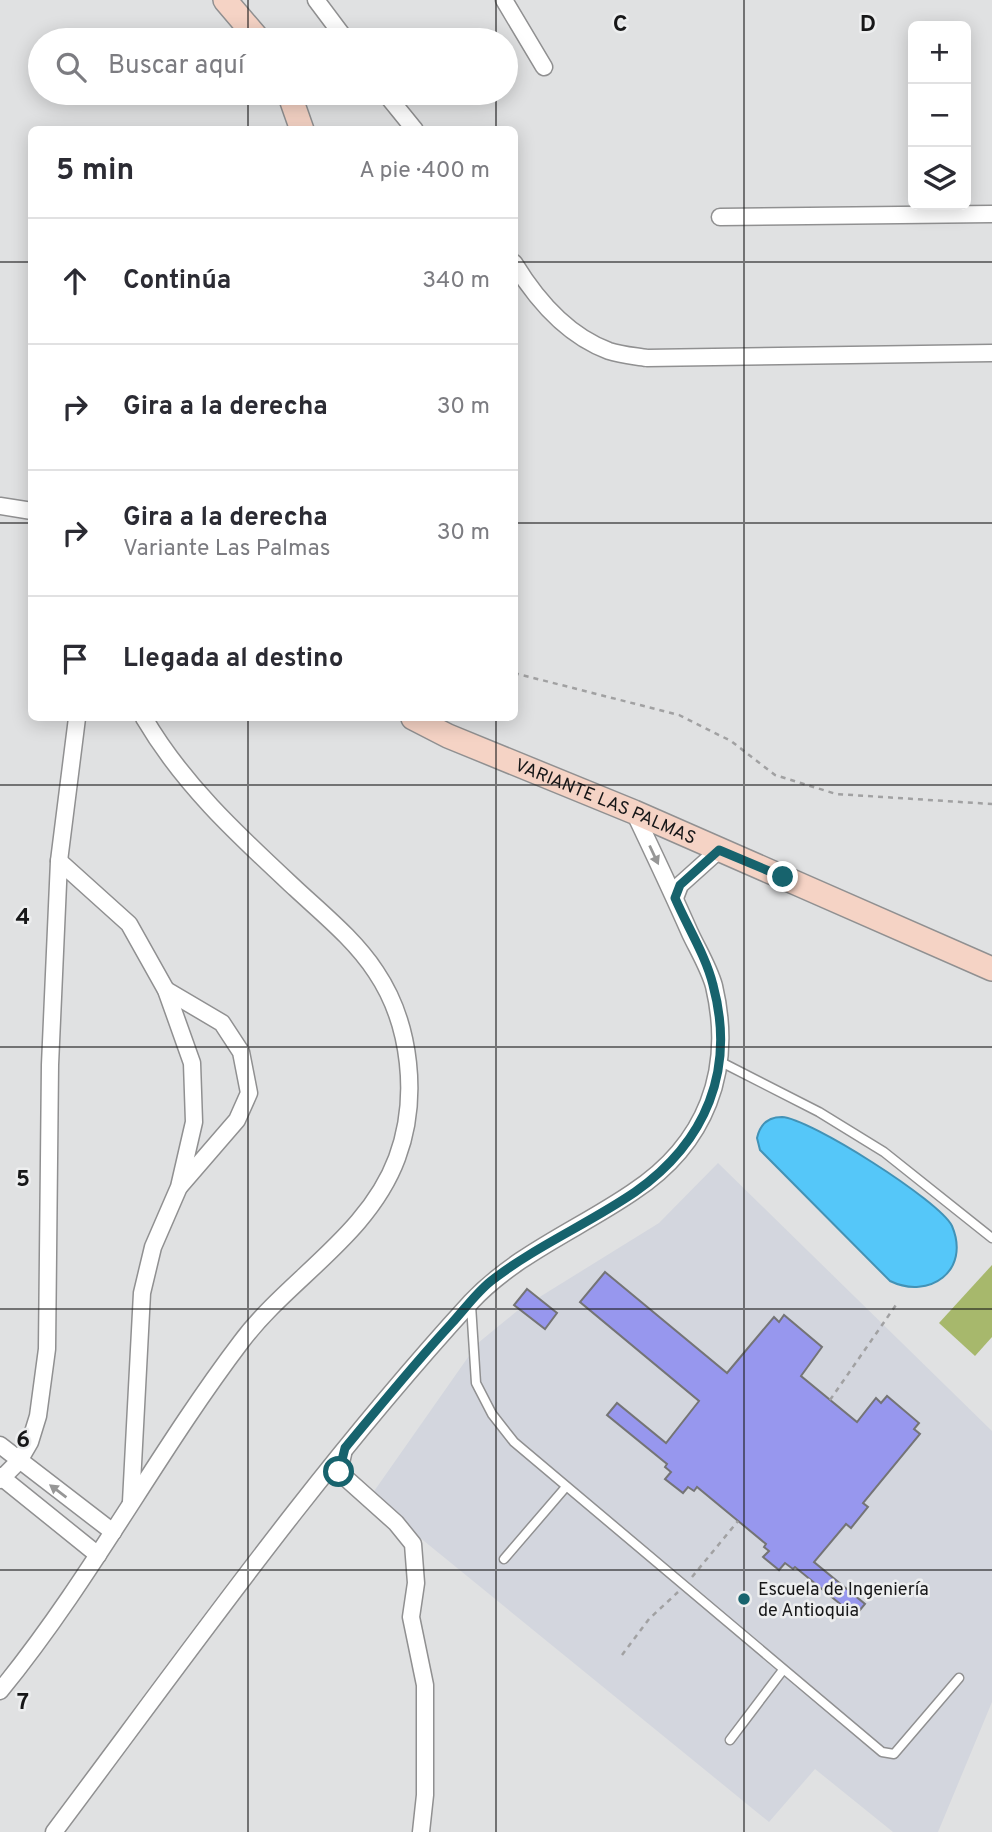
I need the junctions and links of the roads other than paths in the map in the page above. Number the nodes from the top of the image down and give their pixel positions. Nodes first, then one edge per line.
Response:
1 (225, 0) edge
2 (316, 0) edge
3 (504, 0) edge
4 (249, 28) edge
5 (337, 28) edge
6 (544, 67) dead end
7 (293, 105) edge
8 (395, 105) edge
9 (301, 126) edge
10 (412, 126) edge
11 (992, 214) edge
12 (720, 217) dead end
13 (518, 269) edge
14 (992, 353) edge
15 (0, 506) edge
16 (28, 510) edge
17 (77, 721) edge
18 (146, 721) edge
19 (419, 721) edge
20 (634, 812) junction
21 (719, 850) junction
22 (59, 862) junction
23 (675, 898) junction
24 (992, 969) edge
25 (166, 990) junction
26 (721, 1062) junction
27 (179, 1187) junction
28 (992, 1238) edge
29 (471, 1302) junction
30 (0, 1445) edge
31 (345, 1448) junction
32 (19, 1461) junction
33 (1, 1478) edge
34 (565, 1488) junction
35 (131, 1502) junction
36 (113, 1532) junction
37 (98, 1555) junction
38 (504, 1559) dead end
39 (783, 1670) junction
40 (958, 1678) dead end
41 (0, 1691) edge
42 (730, 1740) dead end
43 (54, 1832) edge
44 (421, 1832) edge

1 - 4 main road
2 - 5 street
3 - 6 street
7 - 9 main road
8 - 10 street
11 - 12 street
13 - 14 street
15 - 16 street
17 - 22 street
18 - 35 street
19 - 20 main road, VARIANTE LAS PALMAS
20 - 21 main road, VARIANTE LAS PALMAS
20 -> 23 street
21 - 23 street
21 - 24 main road, VARIANTE LAS PALMAS
22 - 25 street
22 - 32 street
23 - 26 street
25 - 27 street
25 - 27 street
26 - 28 lane
26 - 29 street
27 - 35 street
29 - 31 street
29 - 34 lane
30 - 32 street
31 - 43 street
31 - 44 street
32 - 33 street
36 -> 32 street
33 - 37 street
34 - 38 lane
34 - 39 lane
35 - 36 street
36 - 37 street
37 - 41 street
39 - 40 lane
39 - 42 lane

